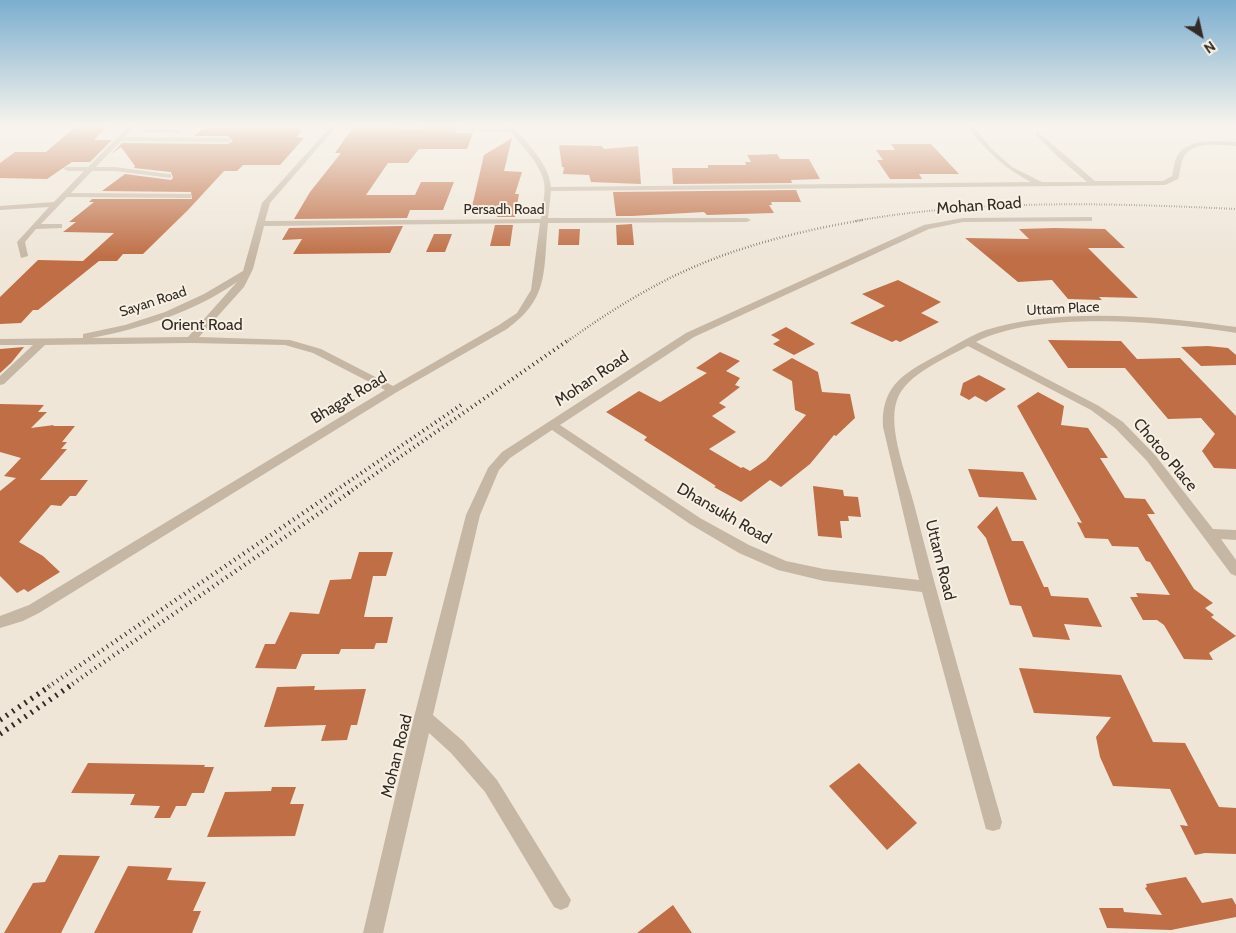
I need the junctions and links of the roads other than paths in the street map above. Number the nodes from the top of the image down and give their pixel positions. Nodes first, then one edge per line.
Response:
1 (91, 169) edge
2 (97, 170) edge
3 (296, 170) edge
4 (544, 170) edge
5 (1013, 170) edge
6 (1076, 170) edge
7 (1177, 170) edge
8 (168, 176) dead end
9 (1094, 184) junction
10 (1042, 185) junction
11 (72, 187) junction
12 (169, 189) dead end
13 (548, 189) junction
14 (64, 195) junction
15 (188, 196) dead end
16 (55, 204) junction
17 (0, 208) edge
18 (1089, 219) dead end
19 (747, 220) dead end
20 (544, 222) junction
21 (260, 224) junction
22 (58, 226) dead end
23 (33, 227) junction
24 (24, 256) dead end
25 (249, 269) junction
26 (1236, 330) edge
27 (191, 340) junction
28 (0, 342) edge
29 (42, 342) junction
30 (57, 342) junction
31 (969, 343) junction
32 (0, 382) edge
33 (392, 390) junction
34 (552, 425) junction
35 (1208, 534) junction
36 (1236, 535) edge
37 (1236, 570) edge
38 (928, 587) junction
39 (0, 622) edge
40 (423, 717) junction
41 (994, 822) dead end
42 (561, 900) dead end
43 (374, 933) edge

1 - 11 street
2 - 8 street
3 - 21 street
4 - 13 street
5 - 10 street
6 - 9 street
7 - 9 street
9 - 10 street
10 - 13 street
11 - 12 street
11 - 14 street
13 - 20 street, Bhagat Road
14 - 15 street
14 - 16 street
16 - 17 street
16 - 23 street
18 - 34 street, Mohan Road
19 - 20 street, Persadh Road
20 - 21 street, Persadh Road
20 - 33 street, Bhagat Road
21 - 25 street
22 - 23 street
23 - 24 street
25 - 27 street
25 - 30 street, Sayan Road
26 - 31 street, Uttam Place
27 - 30 street, Orient Road
27 - 33 street, Orient Road
28 - 29 street, Orient Road
29 - 30 street, Orient Road
29 - 32 street
31 - 35 street, Chotoo Place
31 - 38 street, Uttam Road
33 - 39 street, Bhagat Road
34 - 38 street, Dhansukh Road
34 - 40 street, Mohan Road
35 - 36 street
35 - 37 street, Chotoo Place
38 - 41 street, Uttam Road
40 - 42 street
40 - 43 street, Mohan Road

